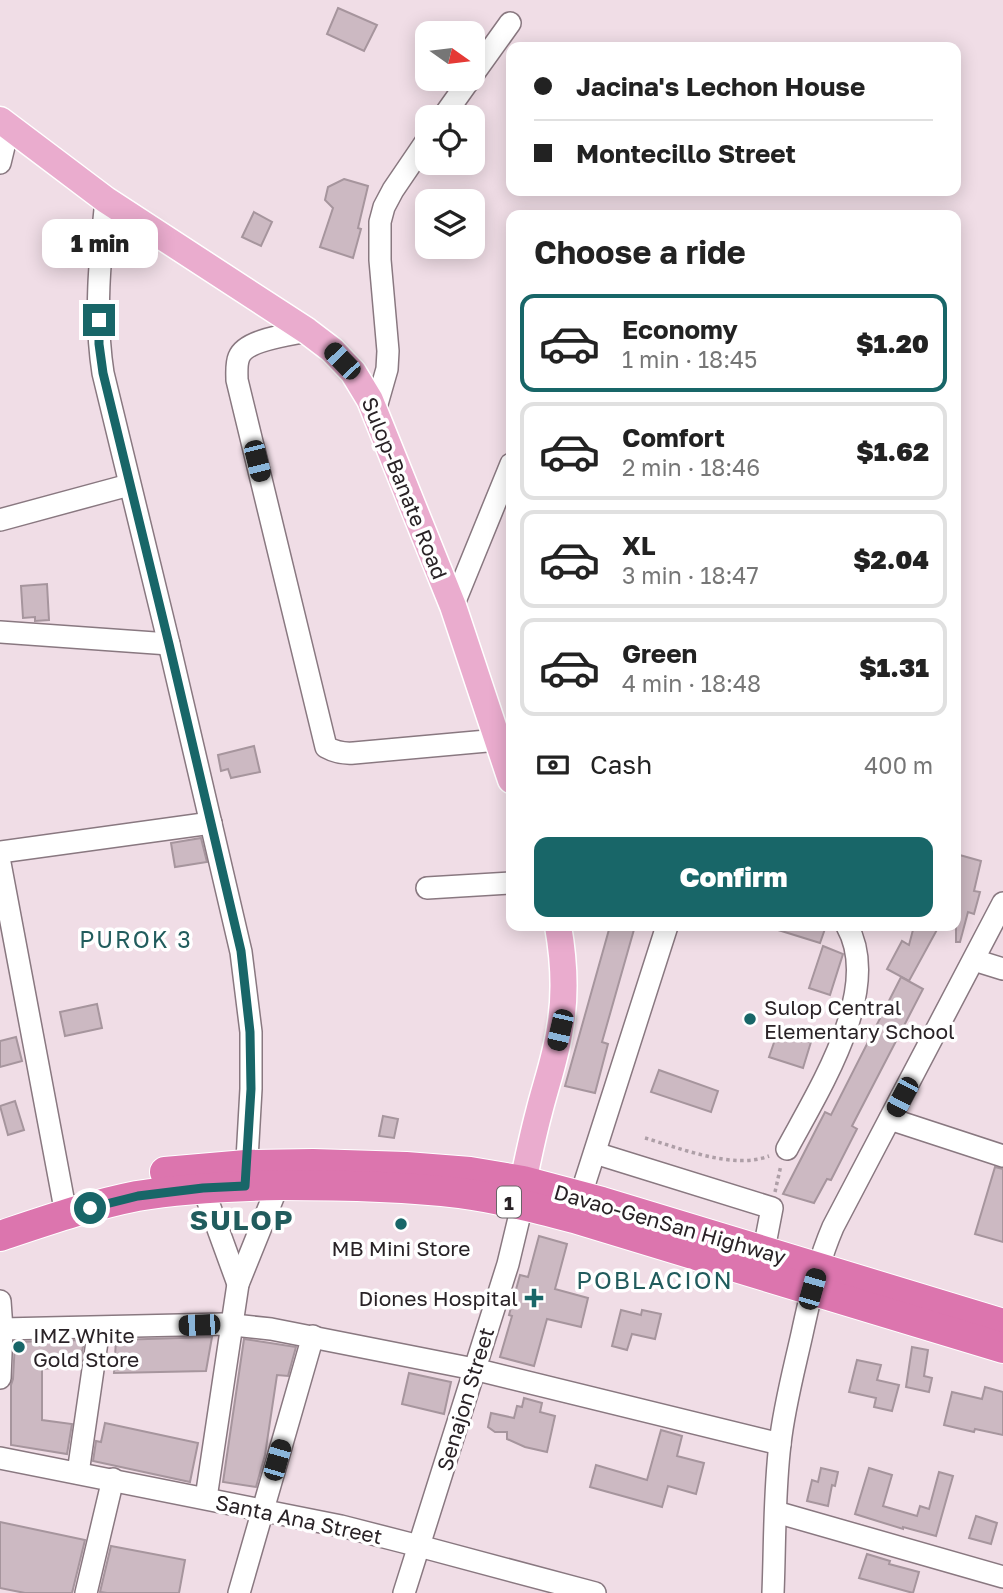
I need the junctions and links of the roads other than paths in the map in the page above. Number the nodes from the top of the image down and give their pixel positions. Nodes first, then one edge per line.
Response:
1 (510, 23) dead end
2 (485, 58) edge
3 (4, 123) edge
4 (415, 158) edge
5 (0, 163) edge
6 (106, 200) junction
7 (307, 331) junction
8 (375, 411) junction
9 (506, 478) edge
10 (129, 485) junction
11 (0, 520) edge
12 (453, 606) junction
13 (0, 632) edge
14 (169, 644) junction
15 (498, 740) junction
16 (506, 765) edge
17 (211, 823) junction
18 (0, 852) edge
19 (0, 863) edge
20 (506, 883) edge
21 (427, 888) dead end
22 (1003, 903) edge
23 (559, 931) edge
24 (665, 931) edge
25 (850, 931) edge
26 (974, 960) junction
27 (1003, 968) edge
28 (890, 1119) junction
29 (788, 1149) road end
30 (595, 1153) junction
31 (1003, 1156) edge
32 (246, 1175) junction
33 (278, 1185) junction
34 (203, 1188) junction
35 (521, 1192) junction
36 (64, 1204) junction
37 (577, 1207) junction
38 (0, 1214) edge
39 (0, 1236) edge
40 (762, 1262) junction
41 (815, 1278) junction
42 (238, 1284) junction
43 (0, 1301) edge
44 (1003, 1324) edge
45 (233, 1325) junction
46 (99, 1328) junction
47 (2, 1329) edge
48 (313, 1336) junction
49 (1003, 1348) edge
50 (474, 1368) junction
51 (0, 1378) edge
52 (780, 1444) junction
53 (0, 1458) edge
54 (78, 1472) junction
55 (113, 1479) junction
56 (206, 1498) junction
57 (263, 1510) junction
58 (776, 1513) junction
59 (419, 1546) junction
60 (1003, 1577) edge
61 (86, 1593) edge
62 (239, 1593) edge
63 (404, 1593) edge
64 (595, 1593) edge
65 (773, 1593) edge

1 - 2 street
3 - 5 street
3 - 6 main road, Sulop-Banate Road
4 - 8 street
6 - 7 main road, Sulop-Banate Road
6 - 10 street
7 - 8 main road, Sulop-Banate Road
7 - 15 street
8 - 12 main road, Sulop-Banate Road
9 - 12 street
10 - 11 street
10 - 14 street
12 - 15 main road, Sulop-Banate Road
13 - 14 street
14 - 17 street
15 - 16 main road, Sulop-Banate Road
17 - 18 street
17 - 32 street
19 - 36 street
20 - 21 street
22 - 26 street
23 - 35 main road
24 - 30 street
25 - 29 street
26 - 27 street
26 - 28 street
28 - 31 street
28 - 41 street
30 - 37 street
30 - 40 street
32 - 33 highway, Davao-GenSan Highway / 1
32 - 34 highway, Davao-GenSan Highway / 1
32 - 35 highway, Davao-GenSan Highway / 1
32 - 36 highway, Davao-GenSan Highway / 1
33 - 35 highway, Davao-GenSan Highway / 1
33 - 42 street
34 - 36 highway, Davao-GenSan Highway / 1
34 - 42 street
35 - 37 highway, Davao-GenSan Highway / 1
35 - 50 street, Senajon Street
36 - 38 highway, Davao-GenSan Highway / 1
36 - 39 highway, Davao-GenSan Highway / 1
37 - 40 highway, Davao-GenSan Highway / 1
40 - 41 highway, Davao-GenSan Highway / 1
41 - 44 highway, Davao-GenSan Highway / 1
41 - 49 highway, Davao-GenSan Highway / 1
41 - 52 street
42 - 45 street
43 - 47 street
45 - 46 street
45 - 48 street
45 - 56 street
46 - 47 street
46 - 54 street
47 - 51 street
48 - 50 street
48 - 57 street
50 - 52 street
50 - 59 street, Senajon Street
52 - 58 street
53 - 54 street, Santa Ana Street
54 - 55 street, Santa Ana Street
55 - 56 street, Santa Ana Street
55 - 61 street
56 - 57 street, Santa Ana Street
57 - 59 street, Santa Ana Street
57 - 62 street
58 - 60 street
58 - 65 street
59 - 63 street, Senajon Street
59 - 64 street, Santa Ana Street

